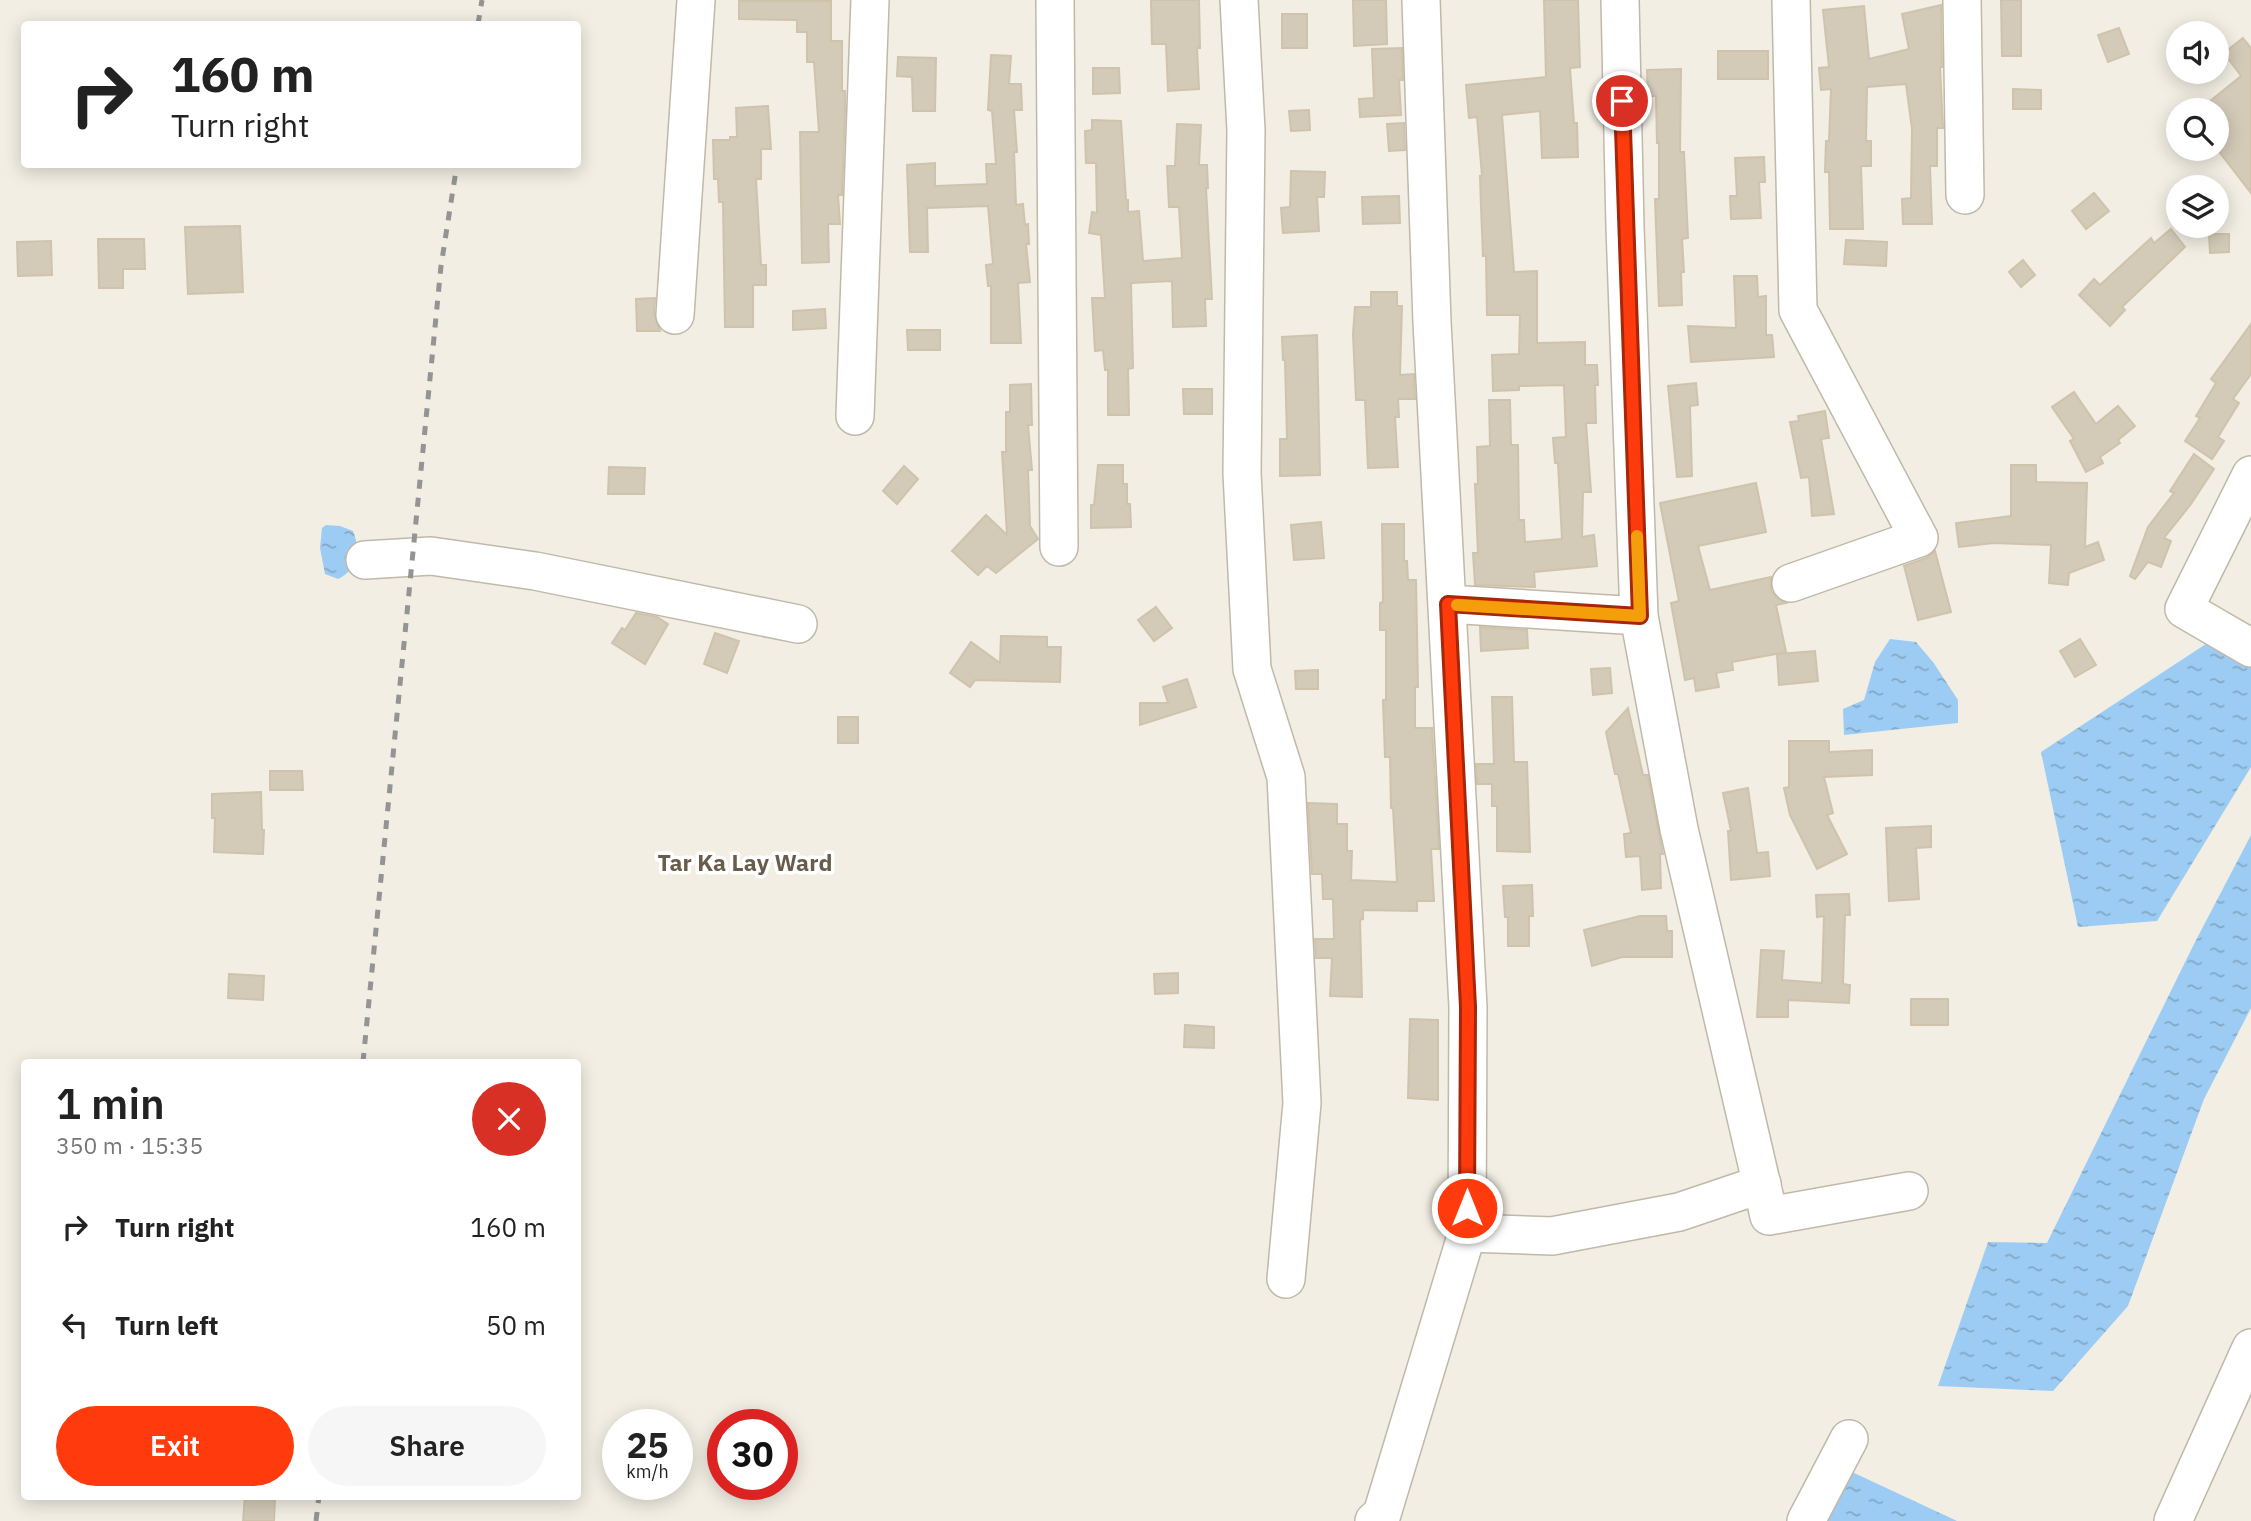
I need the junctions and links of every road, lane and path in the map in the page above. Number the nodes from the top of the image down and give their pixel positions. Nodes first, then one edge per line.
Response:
1 (696, 0) edge
2 (870, 0) edge
3 (1055, 0) edge
4 (1239, 0) edge
5 (1421, 0) edge
6 (1620, 0) edge
7 (1791, 0) edge
8 (1962, 0) edge
9 (1965, 195) dead end
10 (675, 316) dead end
11 (855, 416) dead end
12 (2251, 475) edge
13 (1059, 547) dead end
14 (365, 560) dead end
15 (1791, 583) dead end
16 (1448, 604) junction
17 (1640, 616) junction
18 (798, 624) dead end
19 (2251, 648) edge
20 (1762, 1184) junction
21 (1909, 1191) dead end
22 (1466, 1233) junction
23 (1286, 1279) dead end
24 (2251, 1348) edge
25 (1849, 1439) dead end
26 (1374, 1521) edge
27 (1806, 1521) edge
28 (2173, 1521) edge

1 - 10 street
2 - 11 street
3 - 13 street
4 - 23 street
5 - 16 street
6 - 17 street
7 - 15 street
8 - 9 street
12 - 19 street
14 - 18 street
16 - 17 street
16 - 22 street
17 - 20 street
20 - 21 street
20 - 22 street
22 - 26 street
24 - 28 street
25 - 27 street

